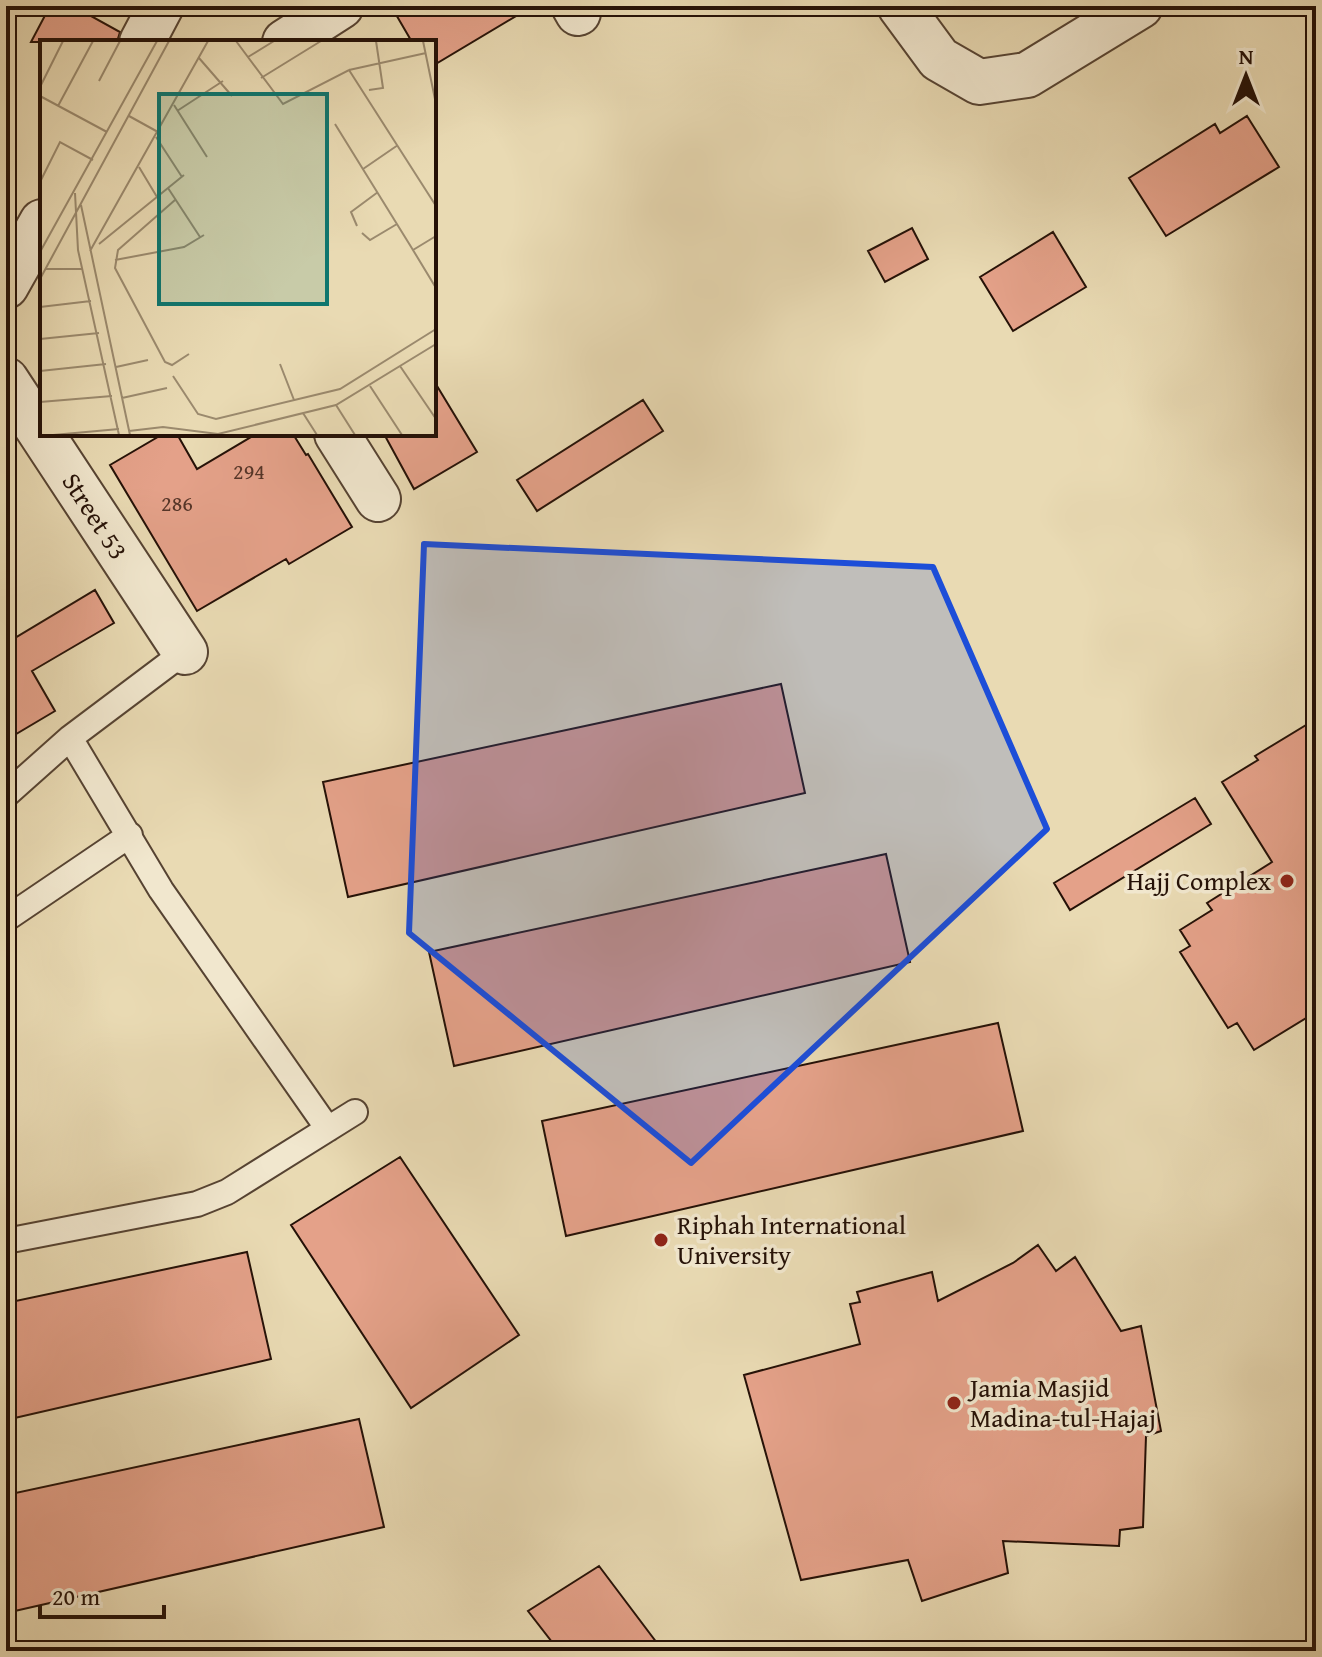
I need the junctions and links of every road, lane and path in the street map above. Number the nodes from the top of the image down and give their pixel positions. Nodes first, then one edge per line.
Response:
1 (161, 6) edge
2 (341, 6) edge
3 (900, 6) edge
4 (1140, 6) edge
5 (143, 40) edge
6 (288, 40) edge
7 (40, 226) edge
8 (6, 286) edge
9 (6, 380) edge
10 (40, 428) edge
11 (45, 436) edge
12 (338, 436) edge
13 (378, 499) dead end
14 (193, 646) joint
15 (70, 738) junction
16 (6, 795) edge
17 (130, 835) junction
18 (6, 919) edge
19 (355, 1112) dead end
20 (328, 1129) junction
21 (6, 1241) edge

1 - 5 street
2 - 6 street
3 - 4 street
7 - 8 street
9 - 10 street, Street 53
11 - 14 street, Street 53
12 - 13 street
14 - 15 lane
15 - 16 lane
15 - 17 lane
17 - 18 lane
17 - 20 lane
19 - 20 lane
20 - 21 lane

